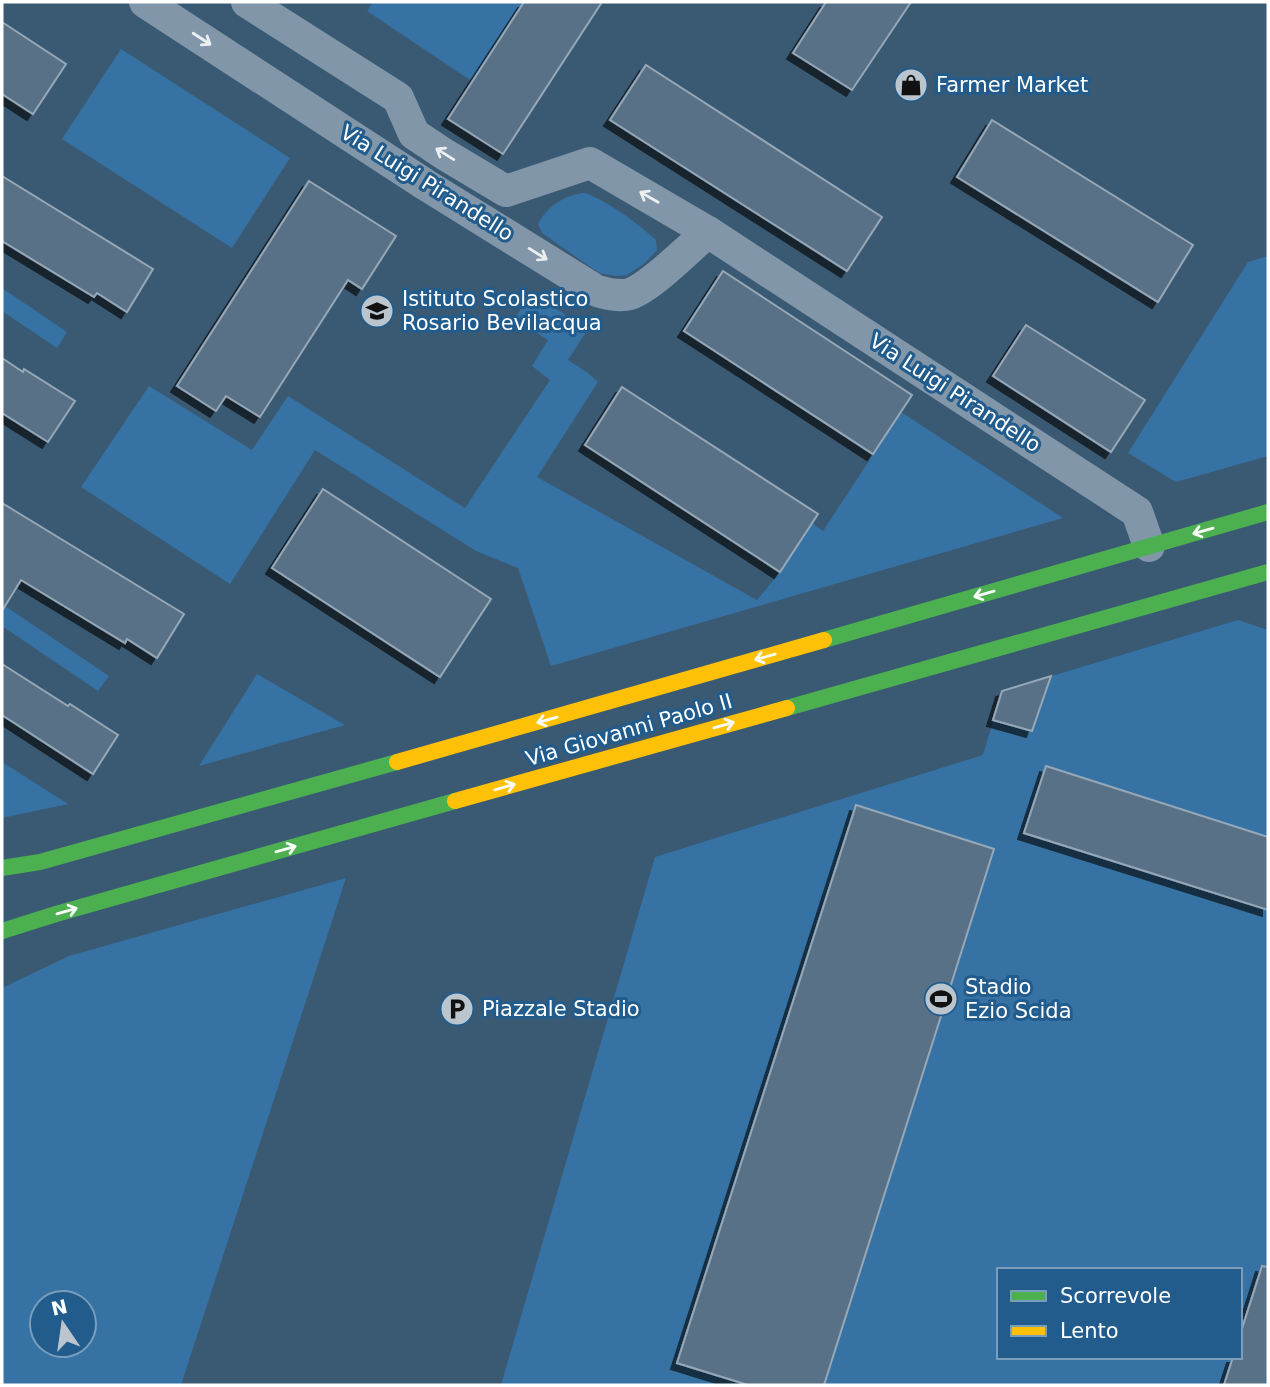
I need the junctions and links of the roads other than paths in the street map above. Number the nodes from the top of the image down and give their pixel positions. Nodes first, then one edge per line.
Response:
1 (145, 2) edge
2 (247, 2) edge
3 (708, 232) junction
4 (1268, 512) edge
5 (1149, 546) junction
6 (1268, 572) edge
7 (2, 868) edge
8 (2, 931) edge

1 -> 3 street, Via Luigi Pirandello
3 -> 2 street, Via Luigi Pirandello
3 - 5 street, Via Luigi Pirandello
4 -> 5 street, Via Giovanni Paolo II
5 -> 7 street, Via Giovanni Paolo II
8 -> 6 street, Via Giovanni Paolo II

